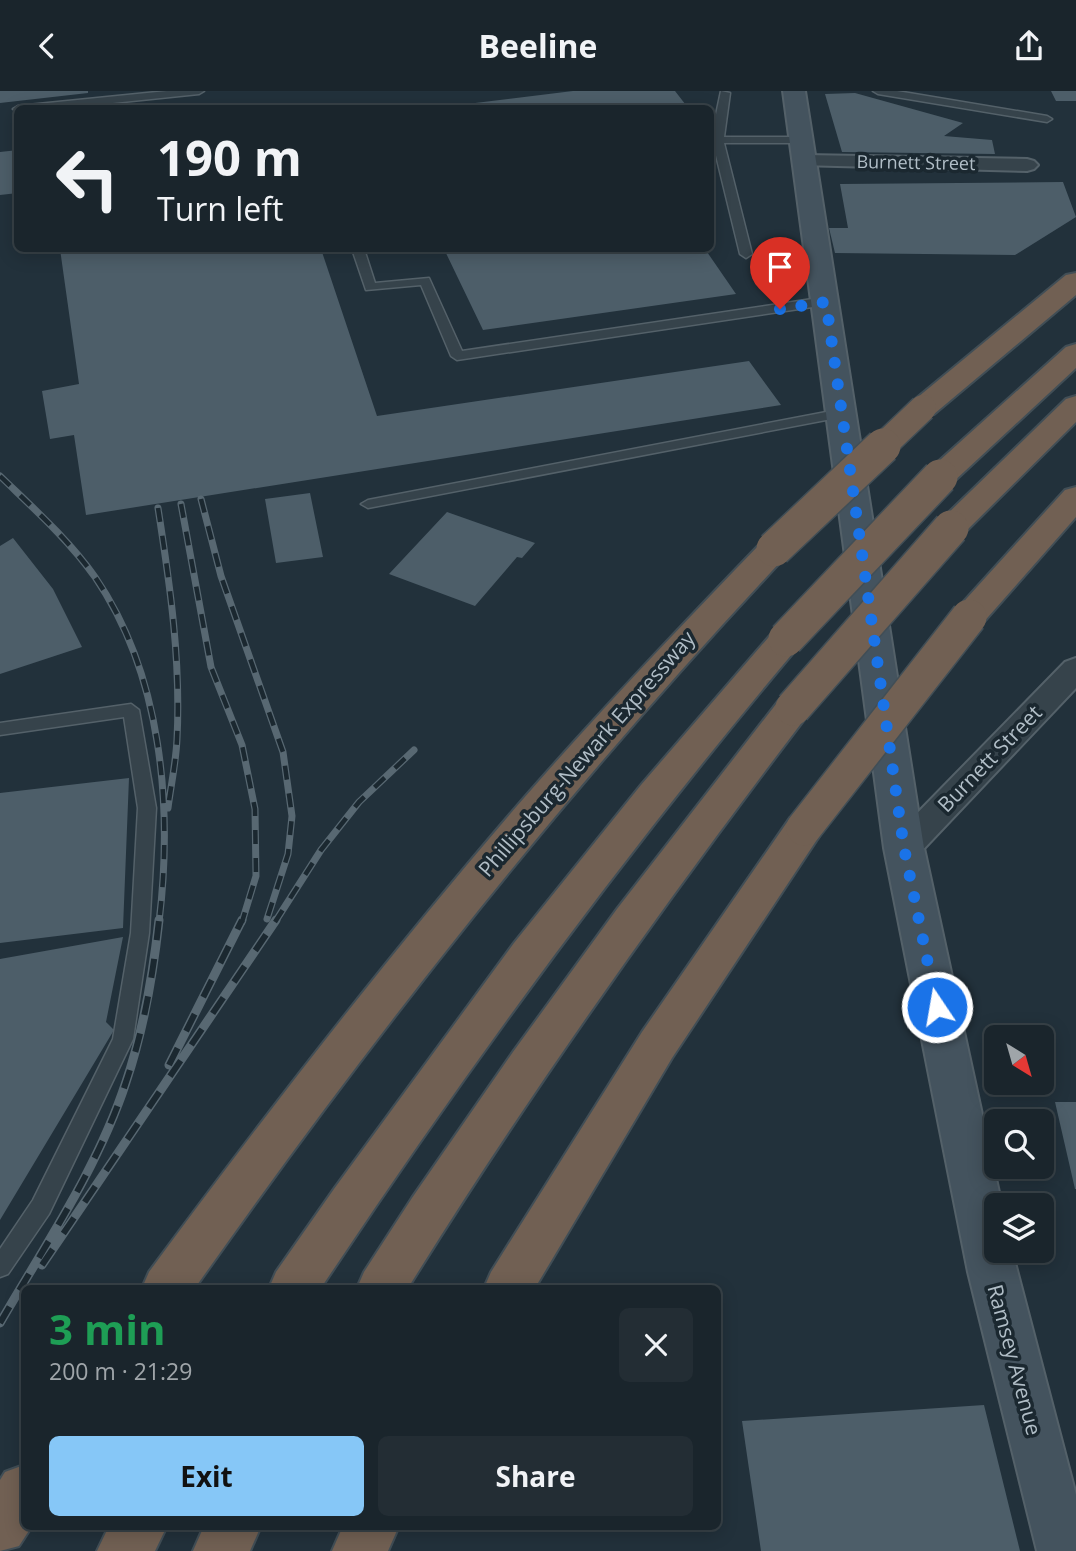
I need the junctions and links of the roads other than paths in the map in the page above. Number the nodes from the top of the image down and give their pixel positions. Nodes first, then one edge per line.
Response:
1 (199, 91) edge
2 (794, 91) edge
3 (878, 91) edge
4 (725, 93) dead end
5 (56, 105) edge
6 (1047, 119) dead end
7 (714, 140) edge
8 (804, 150) junction
9 (1027, 165) dead end
10 (359, 252) edge
11 (746, 254) dead end
12 (1076, 281) edge
13 (826, 302) junction
14 (1076, 353) edge
15 (1076, 405) edge
16 (842, 413) junction
17 (1076, 497) edge
18 (368, 505) dead end
19 (1076, 669) edge
20 (0, 729) edge
21 (904, 848) junction
22 (0, 1267) edge
23 (168, 1285) edge
24 (295, 1285) edge
25 (382, 1285) edge
26 (510, 1285) edge
27 (21, 1496) edge
28 (0, 1527) edge
29 (137, 1530) edge
30 (232, 1530) edge
31 (370, 1530) edge
32 (124, 1551) edge
33 (220, 1551) edge
34 (359, 1551) edge
35 (1064, 1551) edge

1 - 5 lane
2 - 8 street, Ramsey Avenue
3 - 6 lane
4 - 7 lane
7 - 8 lane
7 - 11 lane
8 - 9 street, Burnett Street
8 - 13 street, Ramsey Avenue
10 - 13 lane
12 - 23 highway, Phillipsburg-Newark Expressway, bridge
13 - 16 street, Ramsey Avenue
14 - 24 highway, bridge
15 - 25 highway, bridge
16 - 18 lane
16 - 21 street, Ramsey Avenue
17 - 26 highway, bridge
19 - 21 street, Burnett Street
20 - 22 lane
21 - 35 street, Ramsey Avenue
27 - 28 highway
29 - 32 highway
30 - 33 highway
31 - 34 highway

